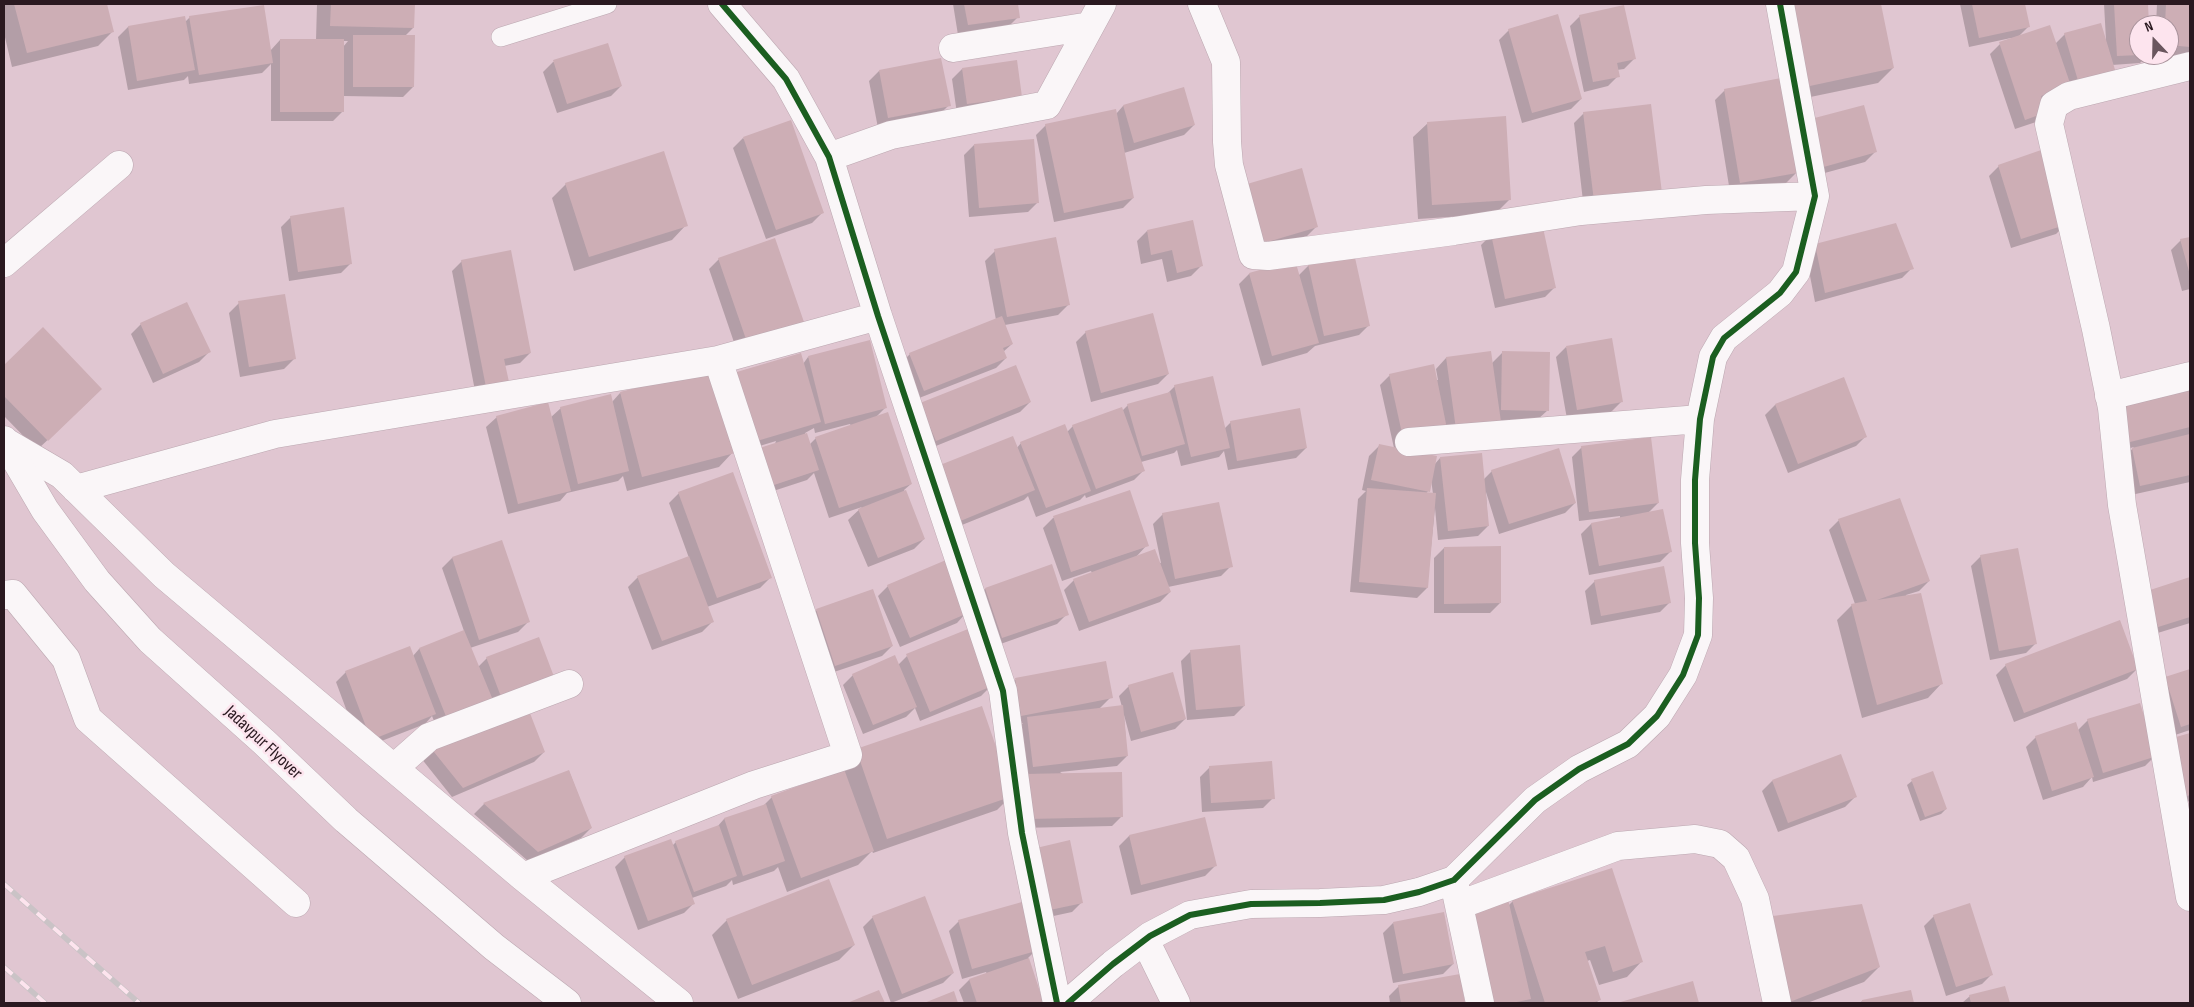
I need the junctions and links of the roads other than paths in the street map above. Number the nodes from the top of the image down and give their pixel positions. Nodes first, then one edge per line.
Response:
1 (607, 4) edge
2 (722, 4) edge
3 (1202, 4) edge
4 (1780, 4) edge
5 (1096, 15) edge
6 (501, 37) dead end
7 (953, 48) dead end
8 (2190, 66) edge
9 (829, 157) junction
10 (119, 165) dead end
11 (1815, 196) junction
12 (4, 263) edge
13 (878, 316) junction
14 (718, 360) junction
15 (2190, 376) edge
16 (2109, 396) junction
17 (1700, 419) junction
18 (4, 441) edge
19 (1409, 442) dead end
20 (76, 489) junction
21 (4, 595) edge
22 (569, 684) dead end
23 (394, 768) junction
24 (523, 877) junction
25 (1456, 893) junction
26 (2190, 897) edge
27 (296, 903) dead end
28 (1145, 940) junction
29 (567, 1003) edge
30 (679, 1003) edge
31 (1057, 1003) edge
32 (1068, 1003) edge
33 (1176, 1003) edge
34 (1480, 1003) edge
35 (1777, 1003) edge

1 - 6 lane
2 - 9 street
3 - 11 street
4 - 11 street
5 - 7 street
5 - 9 street
8 - 16 street
9 - 13 street
10 - 12 street
11 - 17 street
13 - 14 street
13 - 31 street
14 - 20 street
14 - 24 street
15 - 16 street
16 - 26 street
17 - 19 street
17 - 25 street
18 - 20 street
18 - 29 street, Jadavpur Flyover
20 - 23 street
21 - 27 street
22 - 23 street
23 - 24 street
24 - 30 street
25 - 28 street
25 - 34 street
25 - 35 street
28 - 32 street
28 - 33 street

